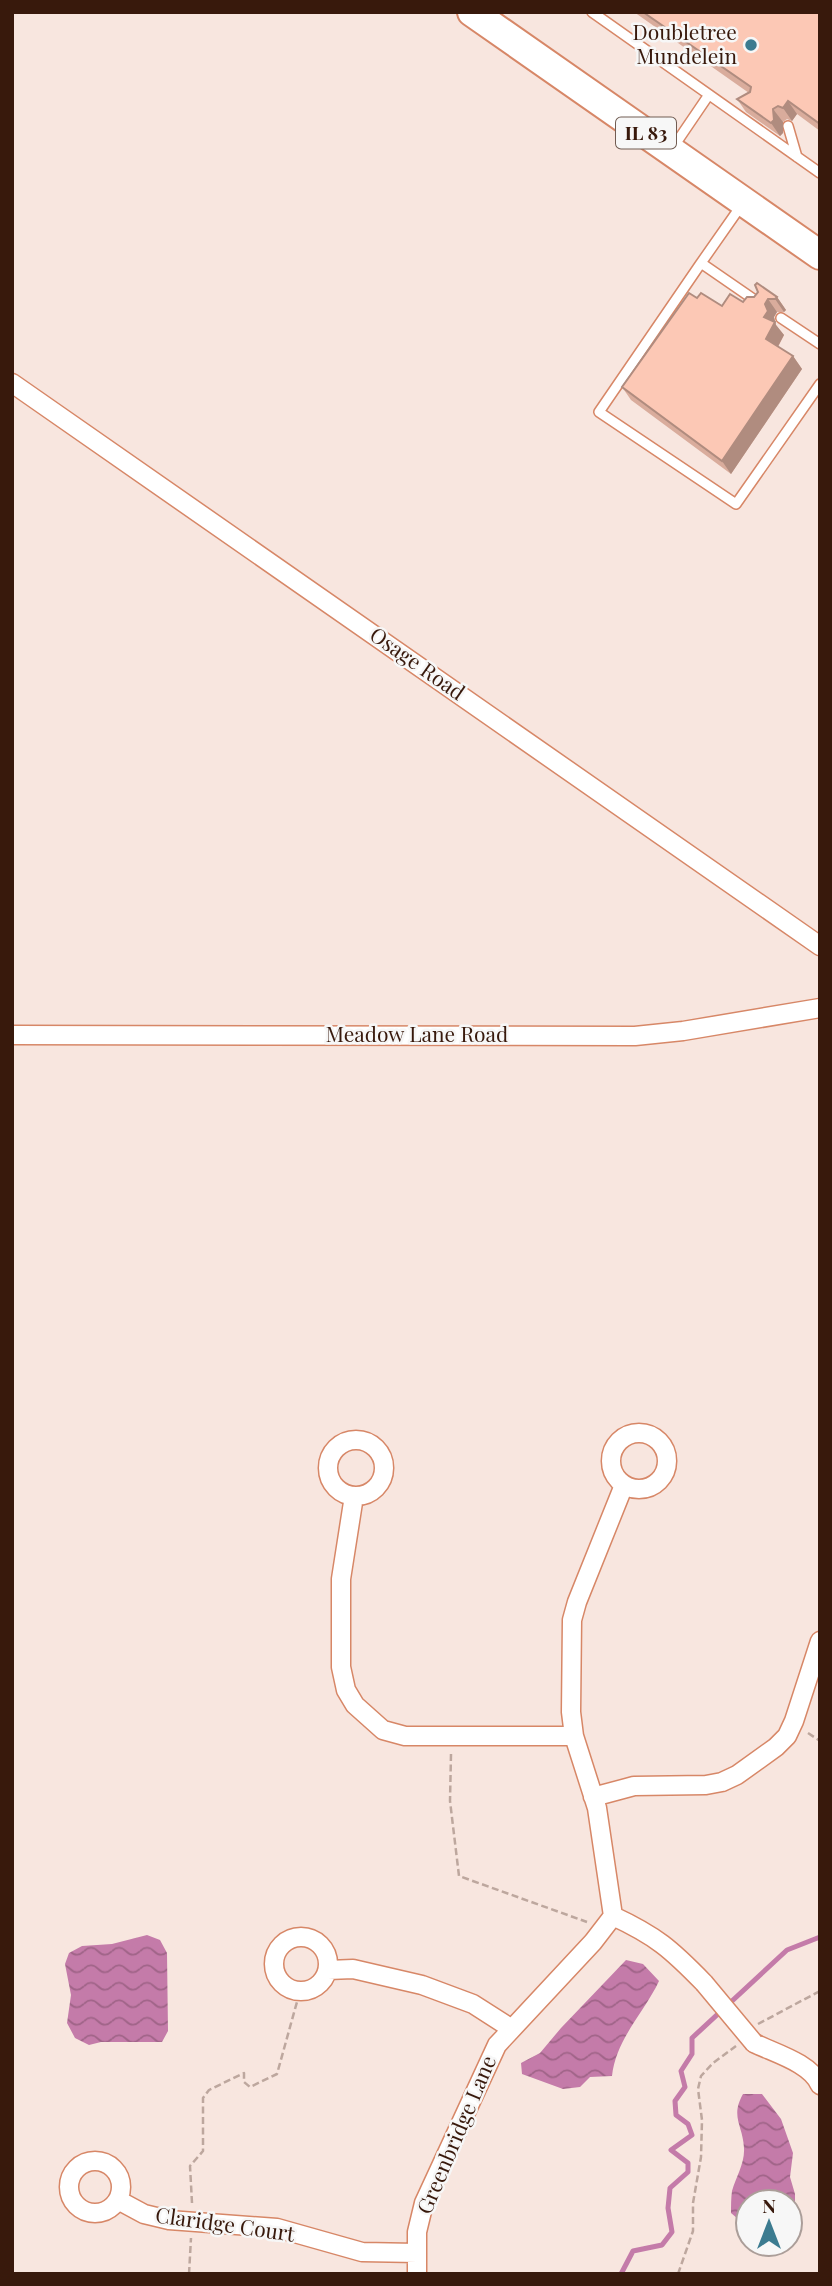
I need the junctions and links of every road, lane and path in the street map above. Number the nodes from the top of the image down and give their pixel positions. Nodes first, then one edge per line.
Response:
1 (472, 12) edge
2 (592, 12) edge
3 (708, 96) junction
4 (743, 104) edge
5 (723, 107) junction
6 (788, 126) dead end
7 (671, 150) junction
8 (797, 157) junction
9 (820, 173) edge
10 (744, 202) junction
11 (820, 255) edge
12 (701, 263) junction
13 (760, 304) edge
14 (781, 318) dead end
15 (820, 344) edge
16 (12, 383) edge
17 (820, 384) edge
18 (820, 946) edge
19 (820, 1008) edge
20 (12, 1035) edge
21 (624, 1485) dead end
22 (354, 1496) dead end
23 (820, 1641) edge
24 (451, 1736) junction
25 (575, 1736) junction
26 (593, 1797) junction
27 (608, 1922) junction
28 (328, 1970) junction
29 (820, 1990) edge
30 (300, 1991) junction
31 (512, 2029) junction
32 (748, 2038) junction
33 (820, 2085) edge
34 (118, 2200) dead end
35 (192, 2222) junction
36 (417, 2253) junction
37 (189, 2274) edge
38 (416, 2274) edge
39 (677, 2274) edge

1 - 7 main road, IL 83
2 - 3 lane
3 - 5 lane
3 - 7 lane
4 - 5 lane
5 - 8 lane
6 - 8 lane
7 - 10 main road, IL 83
8 - 9 lane
10 - 11 main road, IL 83
10 - 12 lane
12 - 13 lane
12 - 17 lane
14 - 15 lane
16 - 18 street, Osage Road
19 - 20 street, Meadow Lane Road
21 - 25 street
22 - 24 street
23 - 26 street
24 - 25 street
24 - 27 path
25 - 26 street
26 - 27 street
27 - 31 street, Greenbridge Lane
27 - 32 street, bridge
28 - 30 street
28 - 30 street
28 - 31 street
29 - 32 path
30 - 35 path
31 - 36 street, Greenbridge Lane
32 - 33 street
32 - 39 path
34 - 35 street, Claridge Court
35 - 36 street, Claridge Court
35 - 37 path
36 - 38 street, Greenbridge Lane

